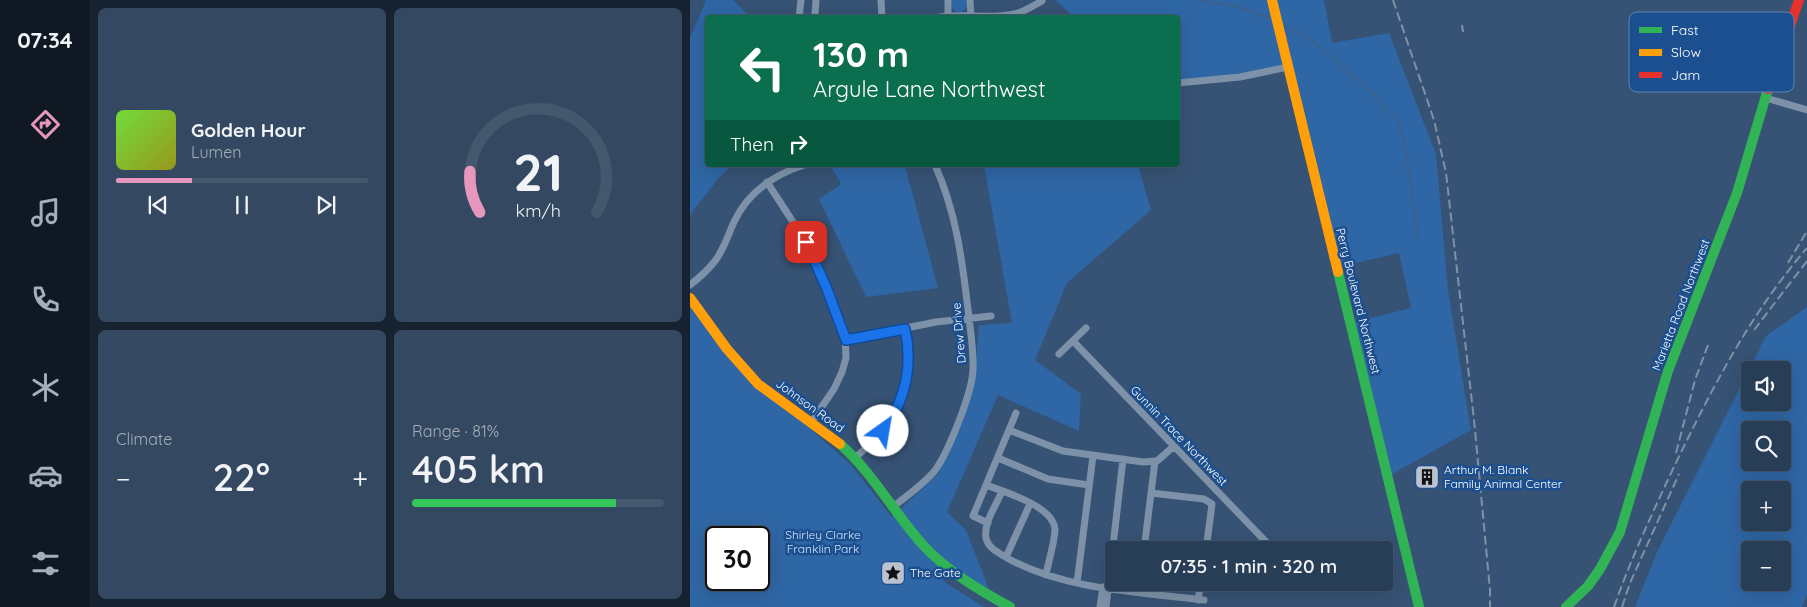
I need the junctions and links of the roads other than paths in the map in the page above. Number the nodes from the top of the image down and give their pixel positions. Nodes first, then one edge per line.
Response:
1 (800, 0) edge
2 (816, 0) edge
3 (881, 0) edge
4 (948, 0) edge
5 (970, 0) edge
6 (1272, 0) edge
7 (1042, 1) edge
8 (1802, 2) edge
9 (799, 15) edge
10 (815, 15) edge
11 (882, 15) edge
12 (948, 15) edge
13 (971, 15) edge
14 (1004, 15) edge
15 (1794, 23) edge
16 (1288, 67) junction
17 (1180, 84) edge
18 (1768, 92) edge
19 (1766, 98) junction
20 (1807, 110) edge
21 (798, 167) edge
22 (936, 167) edge
23 (767, 182) junction
24 (690, 285) edge
25 (690, 298) edge
26 (991, 316) dead end
27 (969, 318) junction
28 (1086, 328) dead end
29 (905, 329) junction
30 (846, 340) junction
31 (1073, 341) junction
32 (1060, 354) dead end
33 (1016, 413) dead end
34 (812, 421) junction
35 (1009, 430) junction
36 (1173, 446) junction
37 (1093, 456) junction
38 (855, 458) junction
39 (998, 458) junction
40 (1122, 460) junction
41 (1155, 461) junction
42 (986, 485) junction
43 (1089, 485) junction
44 (1002, 492) junction
45 (1151, 493) junction
46 (1219, 493) junction
47 (1210, 502) junction
48 (1030, 504) junction
49 (893, 507) junction
50 (988, 523) junction
51 (1111, 541) edge
52 (1145, 541) edge
53 (1209, 541) edge
54 (1261, 541) edge
55 (1006, 557) junction
56 (1046, 575) junction
57 (1077, 583) junction
58 (1105, 588) joint
59 (1105, 591) edge
60 (1130, 591) edge
61 (1201, 591) edge
62 (1138, 592) joint
63 (1010, 607) edge
64 (1100, 607) edge
65 (1107, 607) edge
66 (1419, 607) edge
67 (1566, 607) edge

1 - 9 street
2 - 10 street
3 - 11 street
4 - 12 street
5 - 13 street
6 - 16 street, Perry Boulevard Northwest
7 - 14 street
8 - 15 street, Marietta Road Northwest
16 - 17 street
16 - 66 street, Perry Boulevard Northwest
18 - 19 street, Marietta Road Northwest
19 - 20 street
19 - 67 street, Marietta Road Northwest
21 - 23 street
22 - 27 street, Drew Drive
23 - 24 street
23 - 30 street
25 - 34 street, Johnson Road
26 - 27 street
27 - 29 street
27 - 49 street, Drew Drive
28 - 31 street
29 - 30 street
29 - 38 street
30 - 34 street
31 - 32 street
31 - 36 street, Gunnin Trace Northwest
33 - 35 street
34 - 38 street, Johnson Road
35 - 37 street
35 - 39 street
36 - 41 street
36 - 46 street, Gunnin Trace Northwest
37 - 40 street
37 - 43 street
38 - 49 street, Johnson Road
39 - 42 street
39 - 43 street
40 - 41 street
40 - 51 street
41 - 45 street
42 - 44 street
42 - 50 street
43 - 57 street
44 - 48 street
44 - 50 street
45 - 47 street
45 - 52 street
46 - 47 street
46 - 54 street, Gunnin Trace Northwest
47 - 53 street
48 - 55 street
48 - 56 street
49 - 63 street, Johnson Road
50 - 55 street
55 - 56 street
56 - 57 street
57 - 58 street
58 - 64 street
59 - 65 street
60 - 62 street
61 - 62 street

